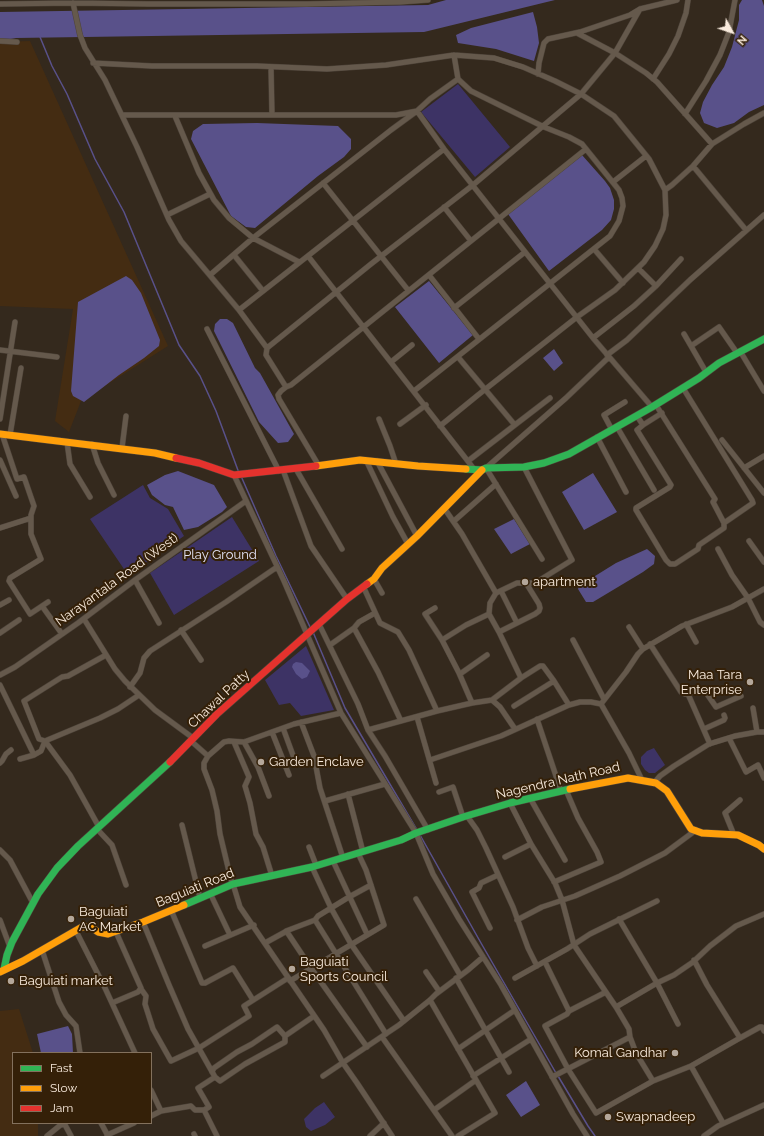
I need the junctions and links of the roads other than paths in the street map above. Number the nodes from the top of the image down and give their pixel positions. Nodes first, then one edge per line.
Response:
1 (428, 0) edge
2 (677, 0) edge
3 (688, 0) edge
4 (735, 0) edge
5 (94, 2) edge
6 (0, 4) edge
7 (74, 5) junction
8 (640, 9) junction
9 (577, 33) junction
10 (0, 41) edge
11 (17, 42) dead end
12 (615, 54) junction
13 (454, 55) junction
14 (93, 63) junction
15 (271, 67) junction
16 (538, 74) junction
17 (458, 79) junction
18 (653, 79) junction
19 (582, 94) junction
20 (417, 111) junction
21 (764, 113) edge
22 (685, 114) junction
23 (122, 115) junction
24 (272, 115) junction
25 (175, 116) junction
26 (544, 126) junction
27 (712, 144) junction
28 (444, 149) junction
29 (586, 149) junction
30 (646, 156) junction
31 (693, 166) junction
32 (613, 182) junction
33 (323, 183) junction
34 (473, 185) junction
35 (665, 190) junction
36 (210, 194) junction
37 (444, 207) junction
38 (167, 215) junction
39 (764, 215) edge
40 (500, 218) junction
41 (353, 220) junction
42 (746, 230) junction
43 (253, 238) junction
44 (471, 241) junction
45 (594, 249) junction
46 (525, 252) junction
47 (234, 255) junction
48 (308, 256) junction
49 (381, 256) junction
50 (680, 259) dead end
51 (299, 262) junction
52 (638, 268) junction
53 (429, 274) junction
54 (210, 275) junction
55 (623, 282) junction
56 (550, 284) junction
57 (656, 286) junction
58 (408, 290) junction
59 (263, 291) junction
60 (337, 292) junction
61 (454, 308) junction
62 (239, 310) junction
63 (577, 317) junction
64 (14, 322) dead end
65 (363, 327) junction
66 (207, 329) dead end
67 (684, 334) dead end
68 (593, 338) junction
69 (479, 339) junction
70 (764, 339) edge
71 (412, 345) dead end
72 (691, 346) junction
73 (267, 348) junction
74 (0, 350) edge
75 (10, 351) junction
76 (738, 352) junction
77 (608, 356) junction
78 (57, 357) dead end
79 (458, 357) junction
80 (391, 362) junction
81 (21, 368) dead end
82 (706, 372) junction
83 (286, 387) junction
84 (683, 388) junction
85 (485, 389) junction
86 (414, 391) junction
87 (764, 391) edge
88 (550, 398) dead end
89 (625, 402) dead end
90 (426, 405) junction
91 (654, 406) junction
92 (662, 414) junction
93 (126, 416) dead end
94 (637, 416) junction
95 (379, 419) dead end
96 (0, 420) edge
97 (400, 424) dead end
98 (514, 424) junction
99 (643, 425) junction
100 (440, 426) junction
101 (615, 428) junction
102 (1, 434) edge
103 (10, 435) junction
104 (597, 437) junction
105 (722, 440) dead end
106 (67, 442) junction
107 (92, 444) junction
108 (122, 448) junction
109 (764, 456) edge
110 (0, 460) edge
111 (366, 460) junction
112 (468, 460) junction
113 (377, 461) junction
114 (396, 464) junction
115 (319, 466) junction
116 (524, 466) junction
117 (296, 468) junction
118 (744, 468) junction
119 (474, 469) junction
120 (484, 469) junction
121 (281, 470) junction
122 (234, 475) junction
123 (496, 484) junction
124 (654, 490) dead end
125 (626, 492) dead end
126 (764, 493) edge
127 (114, 495) dead end
128 (16, 496) dead end
129 (90, 497) dead end
130 (246, 501) junction
131 (444, 508) junction
132 (31, 518) junction
133 (454, 521) junction
134 (724, 523) junction
135 (0, 528) edge
136 (417, 536) junction
137 (749, 541) dead end
138 (408, 544) junction
139 (342, 548) dead end
140 (718, 549) dead end
141 (542, 559) dead end
142 (764, 562) edge
143 (277, 567) junction
144 (374, 579) junction
145 (135, 580) junction
146 (526, 583) junction
147 (363, 586) junction
148 (764, 589) edge
149 (382, 592) dead end
150 (499, 592) junction
151 (748, 598) junction
152 (346, 599) junction
153 (9, 600) dead end
154 (48, 602) dead end
155 (0, 605) edge
156 (42, 606) junction
157 (435, 608) dead end
158 (375, 613) junction
159 (489, 614) junction
160 (84, 619) junction
161 (19, 620) dead end
162 (159, 623) dead end
163 (517, 623) junction
164 (686, 624) junction
165 (764, 625) edge
166 (318, 626) junction
167 (629, 627) dead end
168 (354, 628) junction
169 (182, 630) junction
170 (499, 632) junction
171 (0, 633) edge
172 (62, 634) junction
173 (307, 635) junction
174 (442, 640) junction
175 (574, 640) dead end
176 (696, 642) dead end
177 (650, 644) junction
178 (330, 646) junction
179 (643, 649) junction
180 (106, 655) junction
181 (487, 655) dead end
182 (201, 660) dead end
183 (460, 674) junction
184 (0, 675) edge
185 (521, 678) junction
186 (554, 681) junction
187 (0, 686) edge
188 (130, 687) junction
189 (688, 694) junction
190 (140, 695) junction
191 (741, 696) dead end
192 (604, 699) junction
193 (492, 700) junction
194 (472, 702) junction
195 (601, 704) junction
196 (514, 706) dead end
197 (569, 706) junction
198 (753, 708) dead end
199 (437, 711) junction
200 (341, 713) junction
201 (724, 715) dead end
202 (417, 717) junction
203 (538, 719) junction
204 (401, 721) junction
205 (301, 722) junction
206 (283, 728) junction
207 (704, 729) junction
208 (368, 730) junction
209 (515, 730) junction
210 (272, 732) junction
211 (756, 732) junction
212 (764, 732) edge
213 (729, 738) junction
214 (192, 740) junction
215 (45, 741) junction
216 (234, 742) junction
217 (244, 742) junction
218 (710, 744) junction
219 (11, 750) dead end
220 (34, 755) junction
221 (208, 756) junction
222 (294, 758) dead end
223 (20, 759) dead end
224 (430, 760) junction
225 (0, 763) edge
226 (289, 775) dead end
227 (764, 778) edge
228 (642, 780) junction
229 (436, 783) dead end
230 (654, 783) junction
231 (385, 784) junction
232 (563, 790) junction
233 (439, 792) dead end
234 (348, 794) junction
235 (269, 796) dead end
236 (530, 798) junction
237 (740, 800) dead end
238 (325, 801) junction
239 (510, 802) junction
240 (465, 816) junction
241 (182, 825) dead end
242 (98, 828) junction
243 (428, 830) junction
244 (696, 830) junction
245 (416, 833) junction
246 (734, 835) junction
247 (531, 844) junction
248 (309, 847) dead end
249 (0, 850) edge
250 (764, 850) edge
251 (360, 852) junction
252 (505, 857) dead end
253 (343, 858) junction
254 (565, 860) dead end
255 (333, 861) junction
256 (314, 866) junction
257 (498, 875) junction
258 (272, 876) junction
259 (554, 882) junction
260 (233, 884) junction
261 (126, 885) dead end
262 (371, 885) junction
263 (210, 893) junction
264 (349, 897) junction
265 (200, 898) junction
266 (416, 899) dead end
267 (562, 900) junction
268 (657, 901) dead end
269 (33, 903) junction
270 (331, 908) junction
271 (171, 910) junction
272 (764, 914) edge
273 (620, 919) junction
274 (0, 920) edge
275 (315, 920) junction
276 (517, 920) junction
277 (143, 922) junction
278 (254, 925) junction
279 (490, 928) dead end
280 (76, 931) junction
281 (286, 931) junction
282 (116, 932) junction
283 (367, 934) junction
284 (230, 935) junction
285 (265, 943) junction
286 (351, 944) junction
287 (574, 945) junction
288 (205, 946) dead end
289 (10, 947) junction
290 (42, 950) junction
291 (335, 953) junction
292 (483, 956) junction
293 (694, 960) junction
294 (545, 962) junction
295 (537, 966) junction
296 (311, 968) junction
297 (1, 971) edge
298 (426, 972) dead end
299 (458, 977) junction
300 (515, 978) dead end
301 (289, 979) junction
302 (657, 983) junction
303 (141, 989) junction
304 (439, 991) junction
305 (606, 992) junction
306 (253, 1000) junction
307 (430, 1000) junction
308 (112, 1003) junction
309 (616, 1007) junction
310 (514, 1010) junction
311 (569, 1011) junction
312 (314, 1016) junction
313 (404, 1021) junction
314 (678, 1024) dead end
315 (485, 1029) junction
316 (764, 1031) edge
317 (285, 1036) junction
318 (384, 1036) junction
319 (630, 1037) junction
320 (740, 1038) junction
321 (531, 1040) junction
322 (367, 1047) junction
323 (199, 1048) junction
324 (458, 1049) junction
325 (80, 1052) edge
326 (135, 1052) edge
327 (501, 1058) junction
328 (343, 1063) junction
329 (691, 1066) junction
330 (568, 1069) junction
331 (509, 1072) dead end
332 (214, 1074) junction
333 (323, 1076) dead end
334 (553, 1076) junction
335 (475, 1078) junction
336 (653, 1081) junction
337 (152, 1092) edge
338 (764, 1105) edge
339 (204, 1110) junction
340 (434, 1110) junction
341 (161, 1111) junction
342 (152, 1116) edge
343 (384, 1123) junction
344 (724, 1123) junction
345 (63, 1124) edge
346 (65, 1124) edge
347 (102, 1124) edge
348 (132, 1124) edge
349 (107, 1135) edge
350 (47, 1136) edge
351 (71, 1136) edge
352 (217, 1136) edge
353 (370, 1136) edge
354 (392, 1136) edge
355 (452, 1136) edge
356 (458, 1136) edge
357 (587, 1136) edge
358 (704, 1136) edge

1 - 5 street
2 - 8 street
3 - 18 street
4 - 22 street
5 - 7 street
6 - 7 street
7 - 14 street
8 - 9 street
8 - 12 street
9 - 12 street
9 - 16 street
10 - 11 street
12 - 18 street
12 - 19 street
13 - 15 street
13 - 16 street
13 - 17 street
14 - 15 street
14 - 23 street
15 - 24 street
16 - 19 street
17 - 20 street
17 - 26 street
18 - 22 street
19 - 26 street
19 - 30 street
20 - 24 street
20 - 28 street
20 - 33 street
21 - 27 street
22 - 27 street
23 - 25 street
23 - 38 street
24 - 25 street
25 - 36 street
26 - 29 street
26 - 34 street
27 - 31 street
28 - 34 street
28 - 41 street
29 - 32 street
29 - 40 street
30 - 32 street
30 - 35 street
31 - 35 street
31 - 42 street
32 - 45 street
33 - 41 street
33 - 43 street
34 - 37 street
34 - 40 street
35 - 52 street
36 - 38 street
36 - 43 street
37 - 44 street
37 - 49 street
38 - 54 street
39 - 42 street
40 - 44 street
40 - 46 street
41 - 48 street
41 - 49 street
42 - 77 street
43 - 47 street
43 - 51 street
44 - 53 street
45 - 55 street
45 - 56 street
46 - 56 street
46 - 61 street
47 - 54 street
47 - 59 street
48 - 51 street
48 - 60 street
49 - 58 street
49 - 60 street
50 - 57 street
51 - 59 street
52 - 55 street
52 - 57 street
53 - 58 street
53 - 61 street
54 - 62 street
55 - 63 street
56 - 63 street
56 - 69 street
57 - 68 street
58 - 65 street
59 - 62 street
60 - 65 street
60 - 73 street
61 - 69 street
62 - 73 street
63 - 68 street
63 - 85 street
64 - 75 street
65 - 80 street
65 - 83 street
66 - 121 street
67 - 72 street
68 - 77 street
69 - 79 street
70 - 76 street
71 - 80 street
72 - 76 street
72 - 82 street
73 - 83 street
74 - 75 street
75 - 78 street
75 - 96 street
76 - 82 street
76 - 87 street
77 - 91 street
77 - 120 street
79 - 85 street
79 - 86 street
80 - 86 street
81 - 103 street
82 - 84 street
83 - 115 street
84 - 91 street
84 - 134 street
85 - 98 street
85 - 100 street
86 - 90 street
88 - 98 street
89 - 101 street
90 - 97 street
90 - 100 street
91 - 92 street
91 - 94 street
92 - 99 street
92 - 134 street
93 - 108 street
94 - 99 street
94 - 101 street
95 - 114 street
98 - 112 street
99 - 134 street
100 - 112 street
101 - 104 street
101 - 124 street
102 - 103 street
102 - 132 street
103 - 106 street
104 - 116 street
104 - 125 street
105 - 118 street
106 - 107 street
106 - 129 street
107 - 108 street
107 - 127 street
108 - 122 street
109 - 118 street
110 - 128 street
111 - 113 street
111 - 115 street
111 - 138 street
112 - 119 street
113 - 114 street
113 - 136 street
114 - 119 street
115 - 117 street
116 - 120 street
116 - 146 street
117 - 121 street
117 - 139 street
118 - 126 street
119 - 120 street
120 - 123 street
120 - 131 street, Chawal Patty
121 - 122 street
121 - 152 street
122 - 130 street
123 - 133 street
123 - 141 street
130 - 143 street
130 - 145 street, Narayantala Road (West)
131 - 133 street
131 - 136 street, Chawal Patty
132 - 135 street
132 - 156 street
133 - 150 street
136 - 138 street, Chawal Patty
137 - 142 street
138 - 144 street, Chawal Patty
140 - 151 street
143 - 169 street
143 - 173 street
144 - 147 street, Chawal Patty
144 - 149 street
145 - 160 street, Narayantala Road (West)
145 - 162 street
146 - 150 street
146 - 163 street
147 - 152 street, Chawal Patty
147 - 158 street
148 - 151 street
150 - 159 street
150 - 163 street
151 - 164 street
151 - 165 street
152 - 166 street, Chawal Patty
153 - 155 street
154 - 156 street
156 - 172 street
157 - 174 street
158 - 168 street
158 - 199 street
159 - 170 street
159 - 174 street
160 - 172 street, Narayantala Road (West)
160 - 180 street
161 - 171 street
163 - 170 street
164 - 176 street
164 - 177 street
166 - 173 street, Chawal Patty
166 - 178 street
167 - 179 street
168 - 178 street
168 - 204 street
169 - 182 street
169 - 188 street
170 - 185 street
172 - 184 street, Narayantala Road (West)
173 - 200 street
173 - 214 street, Chawal Patty
174 - 183 street
175 - 192 street
177 - 179 street
177 - 189 street
178 - 208 street
179 - 192 street
180 - 188 street
180 - 215 street
181 - 183 street
183 - 194 street
185 - 186 street
185 - 193 street
186 - 196 street
186 - 197 street
187 - 220 street
188 - 190 street
189 - 191 street
189 - 207 street
190 - 214 street
190 - 215 street
192 - 195 street
193 - 194 street
193 - 209 street
194 - 199 street
195 - 197 street
195 - 228 street
197 - 203 street
198 - 211 street
199 - 202 street
200 - 205 street
200 - 231 street
201 - 207 street
202 - 204 street
202 - 224 street
203 - 209 street
203 - 232 street
204 - 208 street
205 - 206 street
205 - 238 street
206 - 210 street
206 - 222 street
207 - 218 street
208 - 243 street
209 - 224 street
210 - 217 street
210 - 226 street
211 - 212 street
211 - 213 street
213 - 218 street
213 - 227 street
214 - 221 street
214 - 242 street, Chawal Patty
215 - 220 street
215 - 242 street
216 - 217 street
216 - 221 street
216 - 258 street
217 - 235 street
218 - 230 street
219 - 225 street
220 - 223 street
221 - 260 street
224 - 229 street
228 - 230 street, Nagendra Nath Road
228 - 232 street, Nagendra Nath Road
230 - 244 street, Nagendra Nath Road
231 - 234 street
231 - 245 street
232 - 236 street, Nagendra Nath Road
232 - 259 street
233 - 240 street
234 - 238 street
234 - 251 street
236 - 239 street, Nagendra Nath Road
236 - 254 street
237 - 246 street
238 - 253 street
239 - 240 street, Nagendra Nath Road
239 - 247 street
240 - 243 street, Nagendra Nath Road
240 - 257 street
241 - 265 street
242 - 261 street
242 - 269 street, Chawal Patty
243 - 245 street, Baguiati Road
244 - 246 street
244 - 267 street
245 - 251 street, Baguiati Road
245 - 292 street
246 - 250 street
247 - 252 street
247 - 259 street
248 - 256 street
249 - 269 street
251 - 253 street, Baguiati Road
251 - 262 street
253 - 255 street, Baguiati Road
255 - 256 street, Baguiati Road
255 - 264 street
256 - 258 street, Baguiati Road
256 - 270 street
257 - 276 street
257 - 279 street
258 - 260 street, Baguiati Road
259 - 267 street
260 - 263 street, Baguiati Road
260 - 278 street
262 - 264 street
262 - 283 street
263 - 265 street, Baguiati Road
263 - 284 street
264 - 270 street
264 - 283 street
265 - 271 street, Baguiati Road
266 - 299 street
267 - 276 street
267 - 287 street
268 - 273 street
269 - 289 street, Chawal Patty
270 - 275 street
270 - 286 street
271 - 277 street, Baguiati Road
271 - 306 street
272 - 293 street
273 - 287 street
273 - 302 street
274 - 289 street
275 - 281 street
275 - 291 street
276 - 295 street
277 - 282 street, Baguiati Road
277 - 323 street
278 - 284 street
278 - 285 street
280 - 282 street, Baguiati Road
280 - 290 street, Baguiati Road
280 - 308 street
281 - 285 street
281 - 296 street
282 - 303 street
283 - 286 street
284 - 288 street
285 - 301 street
286 - 291 street
286 - 313 street
287 - 294 street
287 - 305 street
289 - 297 street, Chawal Patty
290 - 297 street, Baguiati Road
290 - 325 street
291 - 296 street
291 - 318 street
292 - 299 street
292 - 310 street
293 - 302 street
293 - 320 street
294 - 295 street
294 - 311 street
295 - 300 street
296 - 301 street
296 - 322 street
298 - 304 street
299 - 304 street
299 - 315 street
301 - 306 street
301 - 312 street
302 - 309 street
302 - 314 street
303 - 308 street
303 - 323 street
304 - 307 street
305 - 309 street
305 - 311 street
306 - 323 street
307 - 313 street
307 - 324 street
308 - 326 street
309 - 319 street
310 - 315 street
310 - 321 street
311 - 330 street
312 - 317 street
312 - 328 street
313 - 318 street
315 - 324 street
315 - 327 street
316 - 320 street
317 - 332 street
317 - 332 street
318 - 322 street
318 - 340 street
319 - 330 street
319 - 336 street
320 - 329 street
321 - 327 street
321 - 334 street
322 - 328 street
323 - 332 street
324 - 335 street
327 - 331 street
327 - 335 street
328 - 333 street
328 - 343 street
329 - 336 street
329 - 344 street
330 - 334 street
330 - 336 street
332 - 339 street
334 - 357 street
335 - 340 street
335 - 356 street
337 - 341 street
338 - 344 street
339 - 341 street
339 - 352 street
340 - 355 street
341 - 342 street
343 - 353 street
343 - 354 street
344 - 358 street
345 - 350 street
346 - 351 street
347 - 349 street
348 - 349 street

